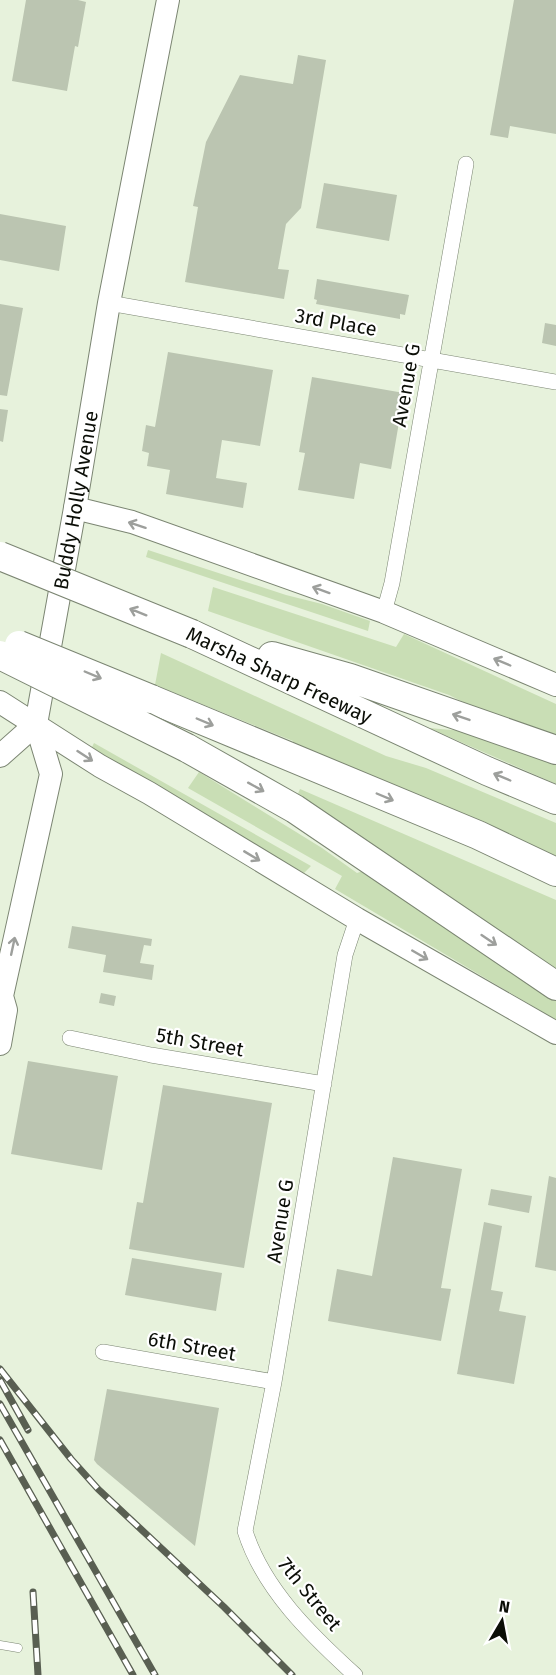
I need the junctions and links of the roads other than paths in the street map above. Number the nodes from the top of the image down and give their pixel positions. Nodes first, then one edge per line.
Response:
1 (168, 0) edge
2 (466, 164) dead end
3 (109, 303) junction
4 (431, 361) junction
5 (556, 382) edge
6 (75, 508) junction
7 (0, 556) edge
8 (384, 612) junction
9 (192, 634) junction
10 (0, 637) edge
11 (0, 655) edge
12 (556, 685) edge
13 (0, 702) edge
14 (0, 716) edge
15 (36, 724) junction
16 (556, 750) edge
17 (0, 756) edge
18 (556, 800) edge
19 (556, 872) edge
20 (357, 919) junction
21 (556, 986) edge
22 (1, 998) edge
23 (556, 1033) edge
24 (70, 1038) dead end
25 (0, 1044) edge
26 (324, 1084) junction
27 (103, 1352) dead end
28 (274, 1382) junction
29 (245, 1531) joint
30 (0, 1645) edge
31 (18, 1648) dead end
32 (355, 1675) edge

1 - 3 main road, Buddy Holly Avenue
2 - 4 street, Avenue G
3 - 4 street, 3rd Place
3 - 6 main road, Buddy Holly Avenue
4 - 5 street, 3rd Place
4 - 8 street, Avenue G
8 -> 6 main road
6 - 15 main road, Buddy Holly Avenue
9 -> 7 highway, Marsha Sharp Freeway, bridge
12 -> 8 main road
16 -> 9 highway
18 -> 9 highway, Marsha Sharp Freeway
10 -> 19 highway, bridge
11 -> 21 highway, bridge
13 - 15 main road
14 - 15 main road
15 - 17 main road
15 -> 20 main road
22 -> 15 main road, Buddy Holly Avenue
20 -> 23 main road
20 - 26 street, Avenue G
22 - 25 main road, Buddy Holly Avenue
24 - 26 street, 5th Street
26 - 28 street, Avenue G
27 - 28 street, 6th Street
28 - 29 street, Avenue G
29 - 32 street, 7th Street
30 - 31 lane

